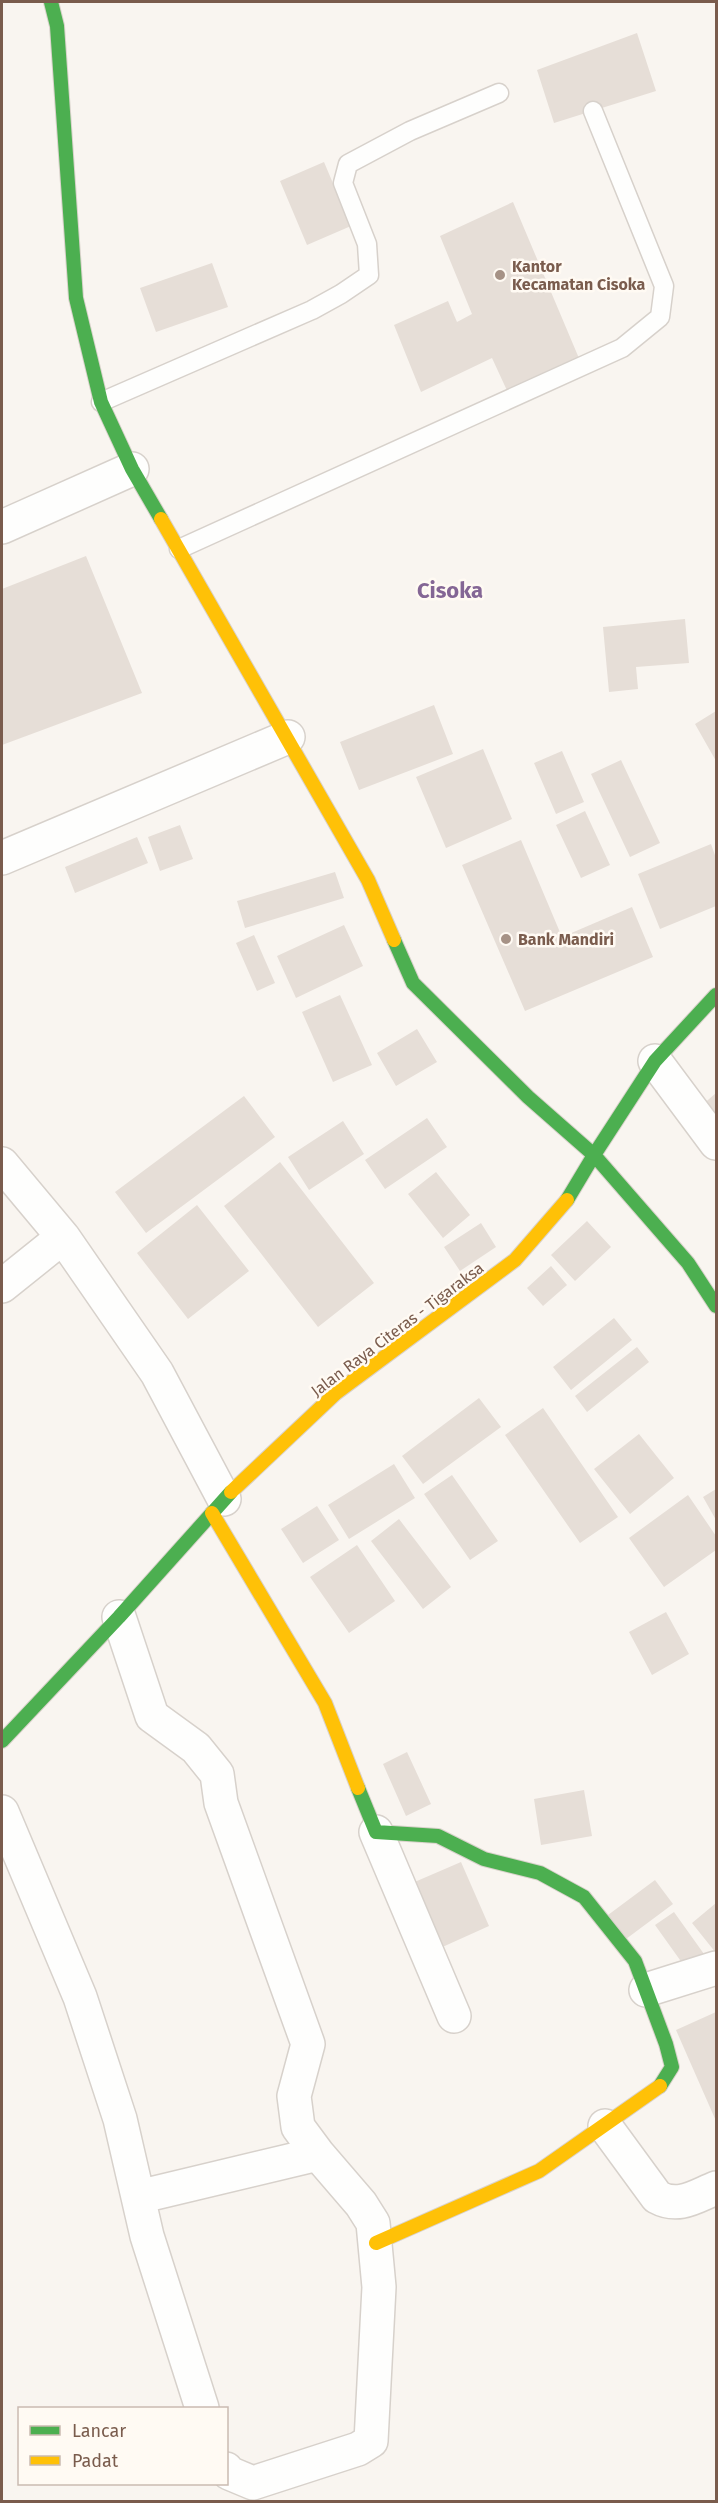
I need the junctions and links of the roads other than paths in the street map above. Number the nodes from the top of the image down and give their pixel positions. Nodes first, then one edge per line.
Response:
1 (51, 2) edge
2 (499, 93) dead end
3 (593, 111) dead end
4 (101, 402) junction
5 (132, 469) junction
6 (2, 527) edge
7 (179, 549) junction
8 (288, 737) junction
9 (2, 858) edge
10 (717, 994) edge
11 (655, 1061) junction
12 (717, 1143) edge
13 (594, 1155) junction
14 (2, 1164) edge
15 (63, 1237) junction
16 (2, 1286) edge
17 (717, 1306) edge
18 (218, 1506) junction
19 (119, 1617) junction
20 (2, 1741) edge
21 (2, 1812) edge
22 (376, 1832) junction
23 (717, 1968) edge
24 (646, 1990) junction
25 (454, 2016) dead end
26 (605, 2126) junction
27 (318, 2154) junction
28 (717, 2188) edge
29 (138, 2198) junction
30 (376, 2243) junction
31 (200, 2407) edge
32 (228, 2472) edge

1 - 4 street
2 - 4 lane
3 - 7 lane
4 - 5 street
5 - 6 street
5 - 7 street
7 - 8 street
8 - 9 street
8 - 13 street
10 - 11 street, Jalan Raya Citeras - Tigaraksa
11 - 12 street
11 - 13 street, Jalan Raya Citeras - Tigaraksa
13 - 17 street
13 - 18 street, Jalan Raya Citeras - Tigaraksa
14 - 15 street
15 - 16 street
15 - 18 street
18 - 19 street, Jalan Raya Citeras - Tigaraksa
18 - 22 street
19 - 20 street, Jalan Raya Citeras - Tigaraksa
19 - 27 street
21 - 29 street
22 - 24 street
22 - 25 street
23 - 24 street
24 - 26 street
26 - 28 street
26 - 30 street
27 - 29 street
27 - 30 street
29 - 31 street
30 - 32 street

